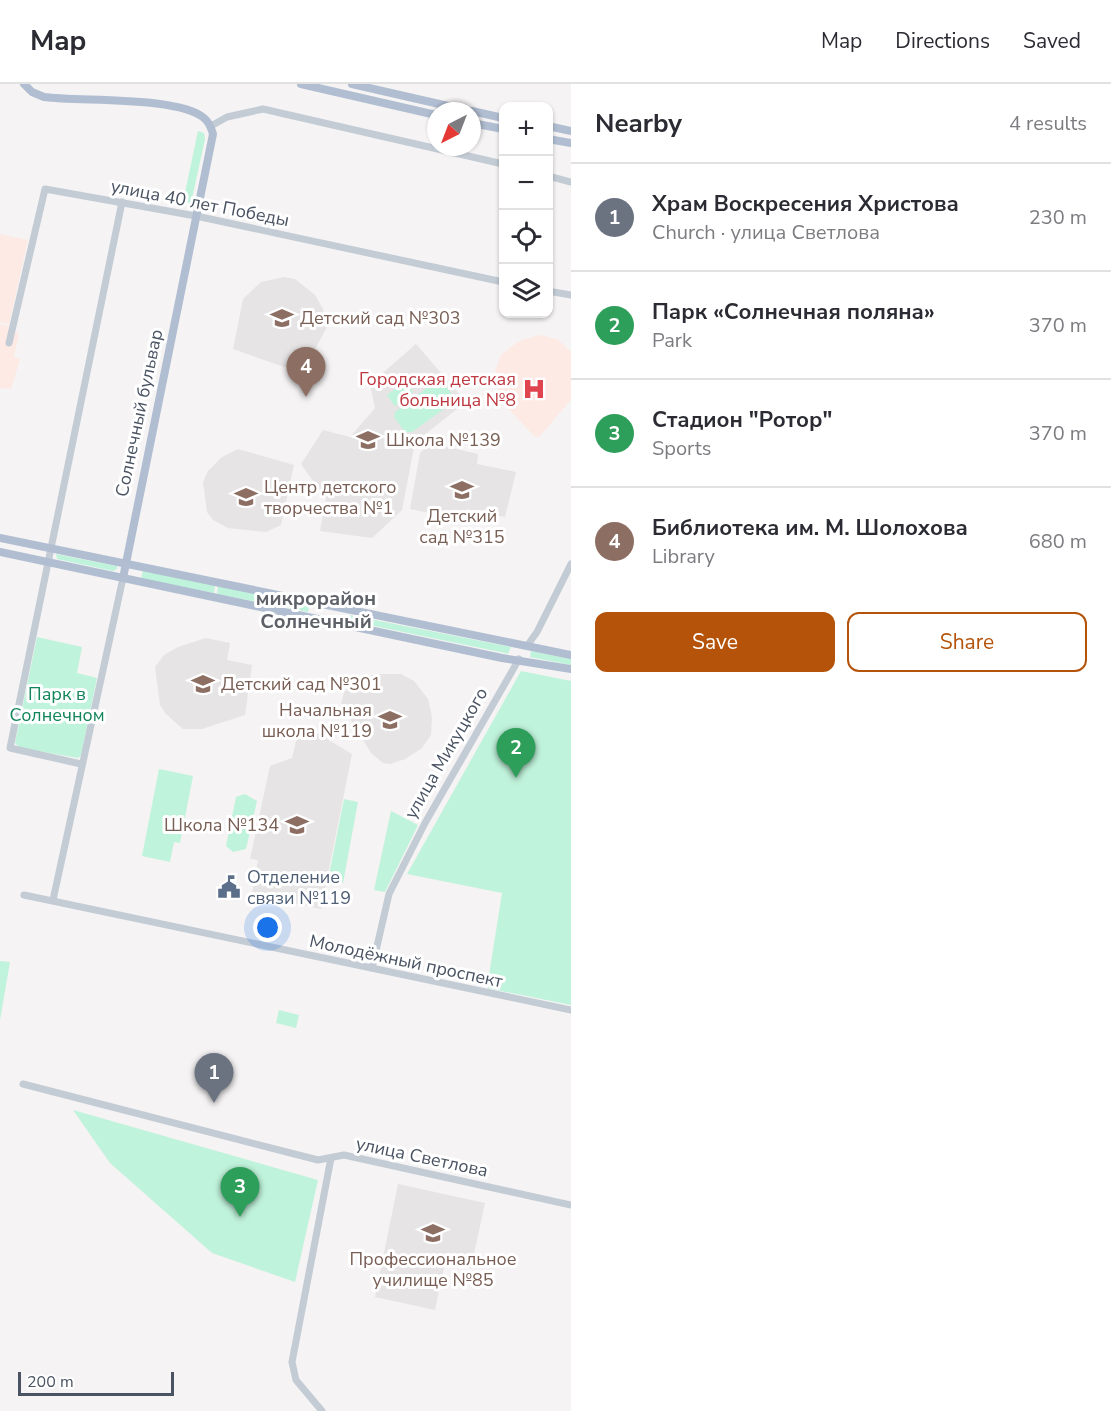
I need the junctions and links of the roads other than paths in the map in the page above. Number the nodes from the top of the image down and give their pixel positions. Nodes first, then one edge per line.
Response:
1 (24, 84) edge
2 (301, 84) edge
3 (352, 84) edge
4 (431, 102) edge
5 (427, 113) edge
6 (481, 113) edge
7 (499, 117) edge
8 (481, 125) edge
9 (211, 126) junction
10 (553, 127) edge
11 (499, 128) edge
12 (571, 130) edge
13 (553, 140) edge
14 (571, 143) edge
15 (499, 163) edge
16 (553, 177) edge
17 (571, 182) edge
18 (122, 202) junction
19 (196, 216) junction
20 (499, 281) edge
21 (553, 292) edge
22 (571, 296) edge
23 (9, 343) dead end
24 (0, 538) edge
25 (51, 548) junction
26 (0, 552) edge
27 (49, 562) junction
28 (126, 562) junction
29 (571, 564) edge
30 (123, 578) junction
31 (343, 609) junction
32 (340, 622) junction
33 (527, 646) junction
34 (571, 655) edge
35 (519, 659) junction
36 (571, 669) edge
37 (81, 764) junction
38 (24, 895) dead end
39 (53, 900) junction
40 (372, 968) junction
41 (571, 1010) edge
42 (23, 1084) dead end
43 (331, 1158) junction
44 (571, 1205) edge
45 (322, 1411) edge

1 - 9 main road
2 - 5 main road
3 - 4 main road
6 - 7 main road
8 - 11 main road
9 - 15 street
9 - 19 main road, Солнечный бульвар
10 - 12 main road
13 - 14 main road
16 - 17 street
18 - 19 street, улица 40 лет Победы
18 - 23 street, улица 40 лет Победы
18 - 25 street
19 - 20 street, улица 40 лет Победы
19 - 28 main road, Солнечный бульвар
21 - 22 street
24 - 25 main road
25 - 27 street
25 - 28 main road
26 - 27 main road
27 - 30 main road
27 - 37 street
28 - 30 main road, Солнечный бульвар
28 - 31 main road
29 - 33 street, улица Микуцкого
30 - 32 main road
30 - 37 street, Солнечный бульвар
31 - 32 main road
31 - 33 main road
32 - 35 main road
33 - 34 main road
33 - 35 main road, улица Микуцкого
35 - 36 main road
35 - 40 street, улица Микуцкого
37 - 39 street, Солнечный бульвар
38 - 39 street, Молодёжный проспект
39 - 40 street, Молодёжный проспект
40 - 41 street, Молодёжный проспект
42 - 43 street, улица Светлова
43 - 44 street, улица Светлова
43 - 45 street

